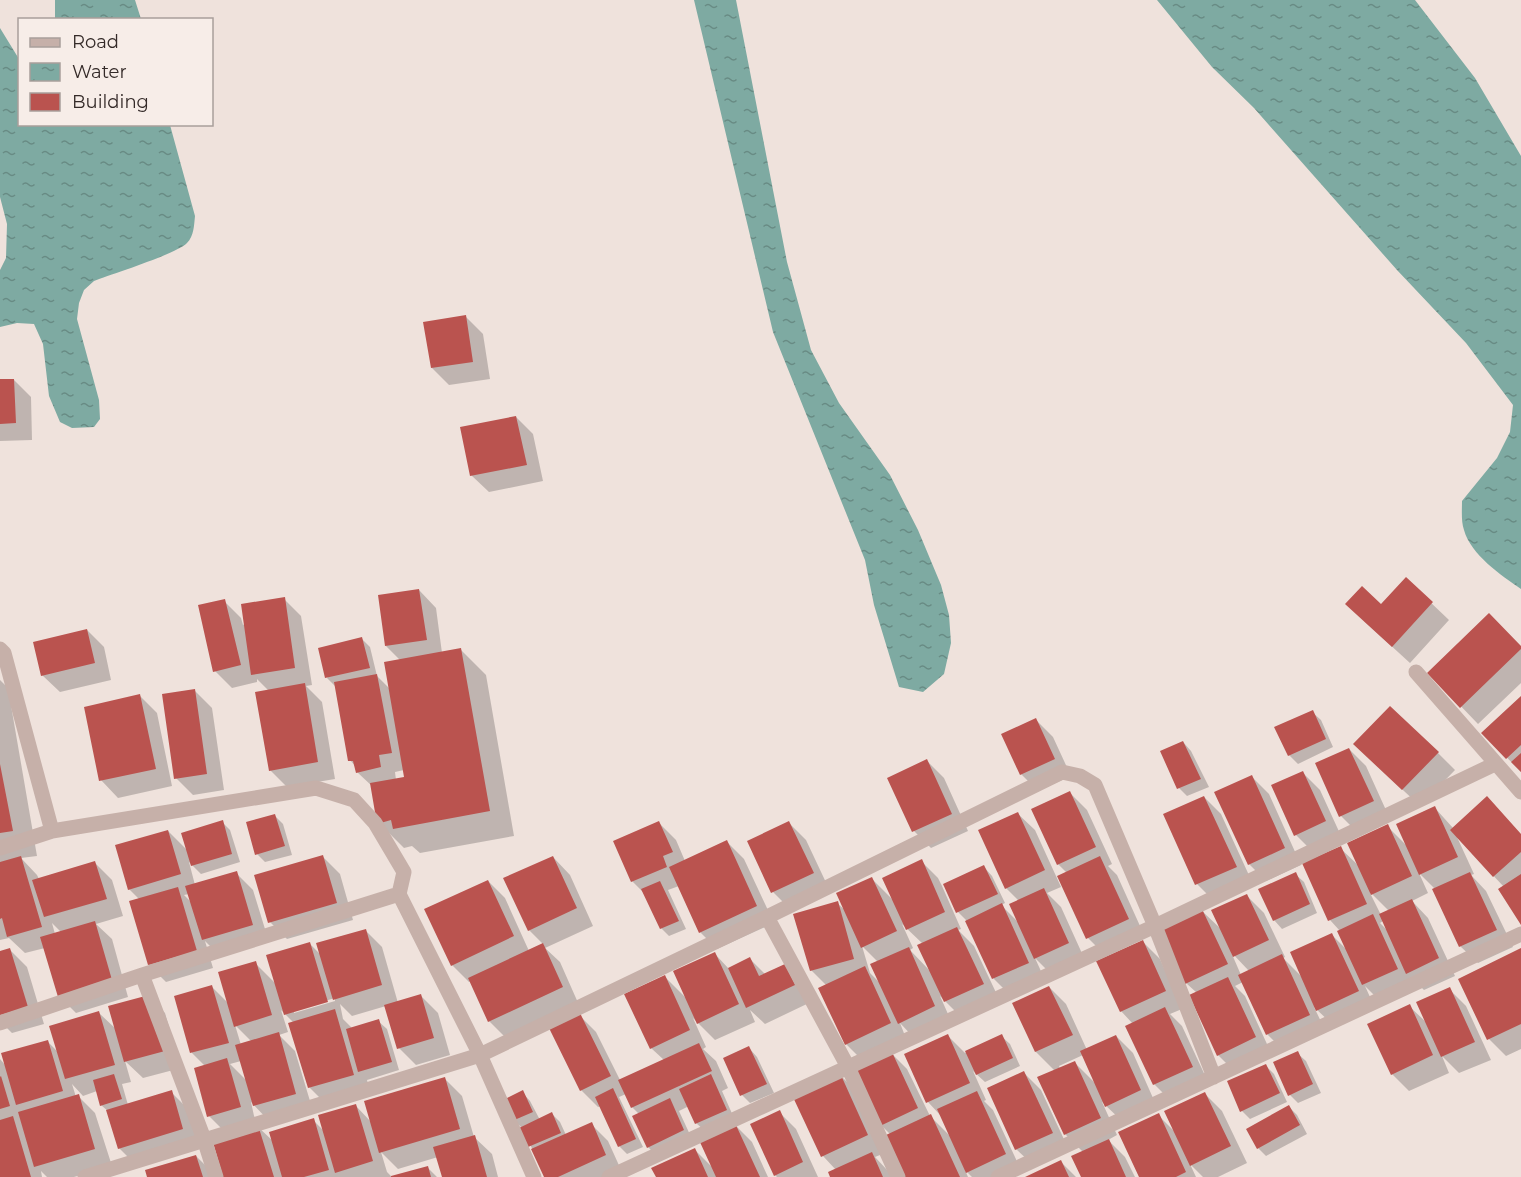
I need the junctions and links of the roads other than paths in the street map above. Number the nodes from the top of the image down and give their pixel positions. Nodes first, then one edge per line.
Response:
1 (0, 649) edge
2 (1416, 672) dead end
3 (1495, 764) junction
4 (1521, 792) edge
5 (52, 831) junction
6 (0, 848) edge
7 (399, 894) junction
8 (767, 917) junction
9 (1155, 926) junction
10 (1521, 934) edge
11 (142, 975) junction
12 (0, 1023) edge
13 (480, 1055) junction
14 (848, 1067) junction
15 (1214, 1077) junction
16 (204, 1139) junction
17 (85, 1177) edge
18 (216, 1177) edge
19 (534, 1177) edge
20 (609, 1177) edge
21 (898, 1177) edge
22 (999, 1177) edge

1 - 5 street
2 - 3 street
3 - 4 street
3 - 9 street
5 - 6 street
5 - 7 street
7 - 11 street
7 - 13 street
8 - 9 street
8 - 13 street
8 - 14 street
9 - 14 street
9 - 15 street
10 - 15 street
11 - 12 street
11 - 16 street
13 - 16 street
13 - 19 street
14 - 20 street
14 - 21 street
15 - 22 street
16 - 17 street
16 - 18 street

